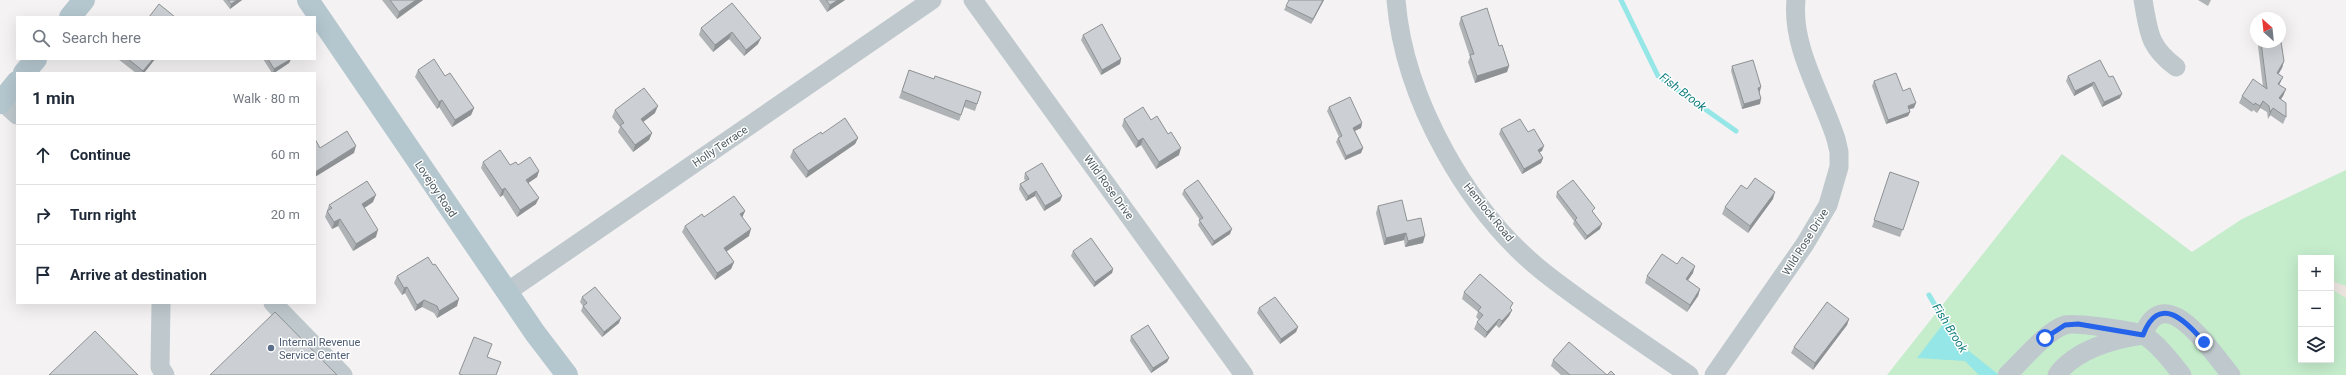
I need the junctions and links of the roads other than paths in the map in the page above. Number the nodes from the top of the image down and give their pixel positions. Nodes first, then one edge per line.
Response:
1 (84, 0) edge
2 (308, 0) edge
3 (932, 0) edge
4 (973, 0) edge
5 (1396, 0) edge
6 (1796, 0) edge
7 (2143, 0) edge
8 (71, 16) edge
9 (35, 60) edge
10 (2176, 67) dead end
11 (25, 72) edge
12 (16, 84) edge
13 (6, 106) edge
14 (507, 292) junction
15 (161, 304) edge
16 (273, 304) edge
17 (2143, 335) junction
18 (165, 375) edge
19 (343, 375) edge
20 (567, 375) edge
21 (1244, 375) edge
22 (1689, 375) edge
23 (1714, 375) edge
24 (2007, 375) edge
25 (2057, 375) edge
26 (2182, 375) edge
27 (2231, 375) edge

1 - 8 main road
2 - 14 main road, Lovejoy Road
3 - 14 street, Holly Terrace
4 - 21 street, Wild Rose Drive
5 - 22 street, Hemlock Road
6 - 23 street, Wild Rose Drive
7 - 10 street
9 - 11 main road
12 - 13 main road
14 - 20 main road, Lovejoy Road
15 - 18 street
16 - 19 street
17 - 24 street
17 - 25 street
17 - 26 street
17 - 27 street

